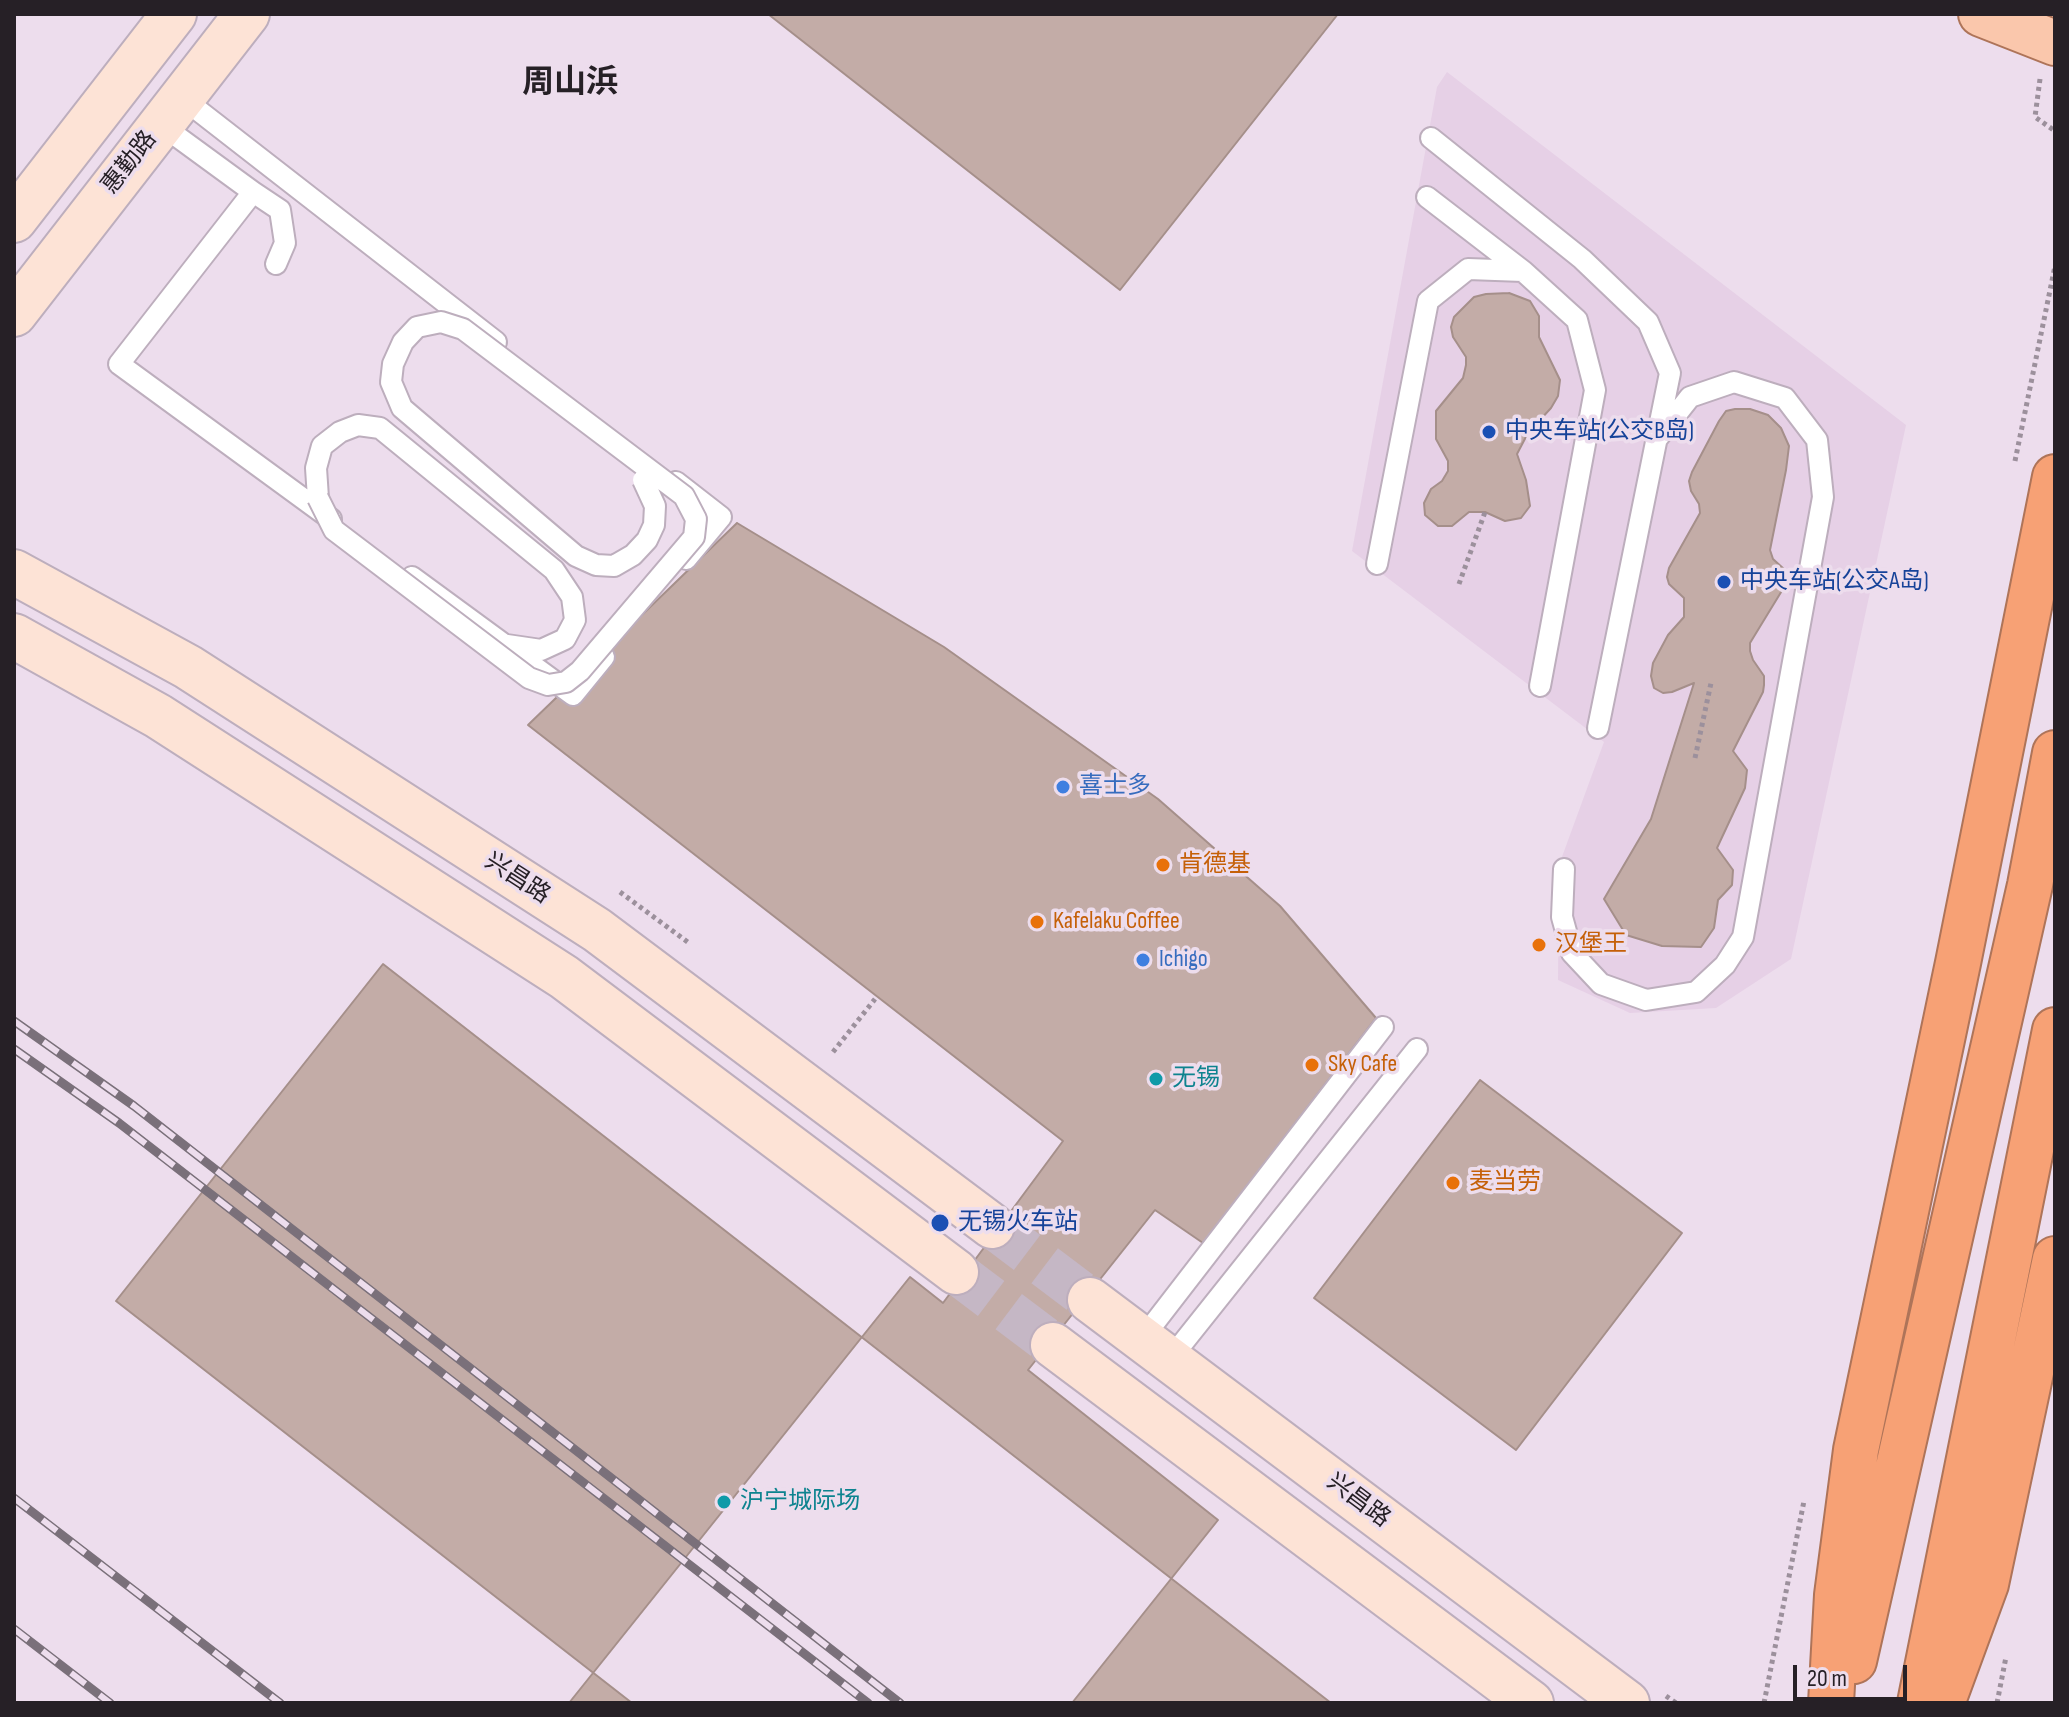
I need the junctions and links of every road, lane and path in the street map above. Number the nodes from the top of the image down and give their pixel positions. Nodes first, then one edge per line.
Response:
1 (174, 14) edge
2 (247, 14) edge
3 (1981, 14) edge
4 (2055, 43) edge
5 (171, 110) junction
6 (1431, 138) dead end
7 (253, 192) junction
8 (1427, 197) dead end
9 (14, 220) edge
10 (276, 264) dead end
11 (1523, 271) junction
12 (14, 314) edge
13 (1656, 440) junction
14 (625, 442) junction
15 (2055, 477) edge
16 (1485, 512) dead end
17 (1377, 564) dead end
18 (14, 572) edge
19 (1459, 584) dead end
20 (14, 636) edge
21 (504, 645) junction
22 (1711, 683) dead end
23 (1540, 686) dead end
24 (1598, 728) dead end
25 (2055, 753) edge
26 (1695, 758) dead end
27 (1564, 869) dead end
28 (875, 999) dead end
29 (1383, 1027) dead end
30 (2055, 1030) edge
31 (1417, 1049) dead end
32 (833, 1052) dead end
33 (992, 1226) tunnel mouth
34 (2055, 1259) edge
35 (956, 1272) tunnel mouth
36 (1090, 1300) tunnel mouth
37 (1053, 1345) tunnel mouth
38 (1156, 1349) junction
39 (1531, 1703) edge
40 (1627, 1703) edge
41 (1831, 1703) edge
42 (1845, 1703) edge
43 (1920, 1703) edge
44 (1942, 1703) edge

1 - 9 main road
2 - 5 main road, 惠勤路
3 - 4 main road
5 - 7 lane
5 - 12 main road, 惠勤路
5 - 14 lane
6 - 13 lane
7 - 10 lane
7 - 21 lane
8 - 11 lane
11 - 17 lane
11 - 23 lane
13 - 24 lane
13 - 27 lane
14 - 21 lane
14 - 21 lane, bridge
15 - 41 highway
16 - 19 path
18 - 33 main road, 兴昌路
20 - 35 main road
22 - 26 path
25 - 42 highway
28 - 32 path
29 - 38 lane
30 - 43 highway
31 - 38 lane
34 - 44 highway
36 - 38 main road, 兴昌路
37 - 39 main road
38 - 40 main road, 兴昌路

